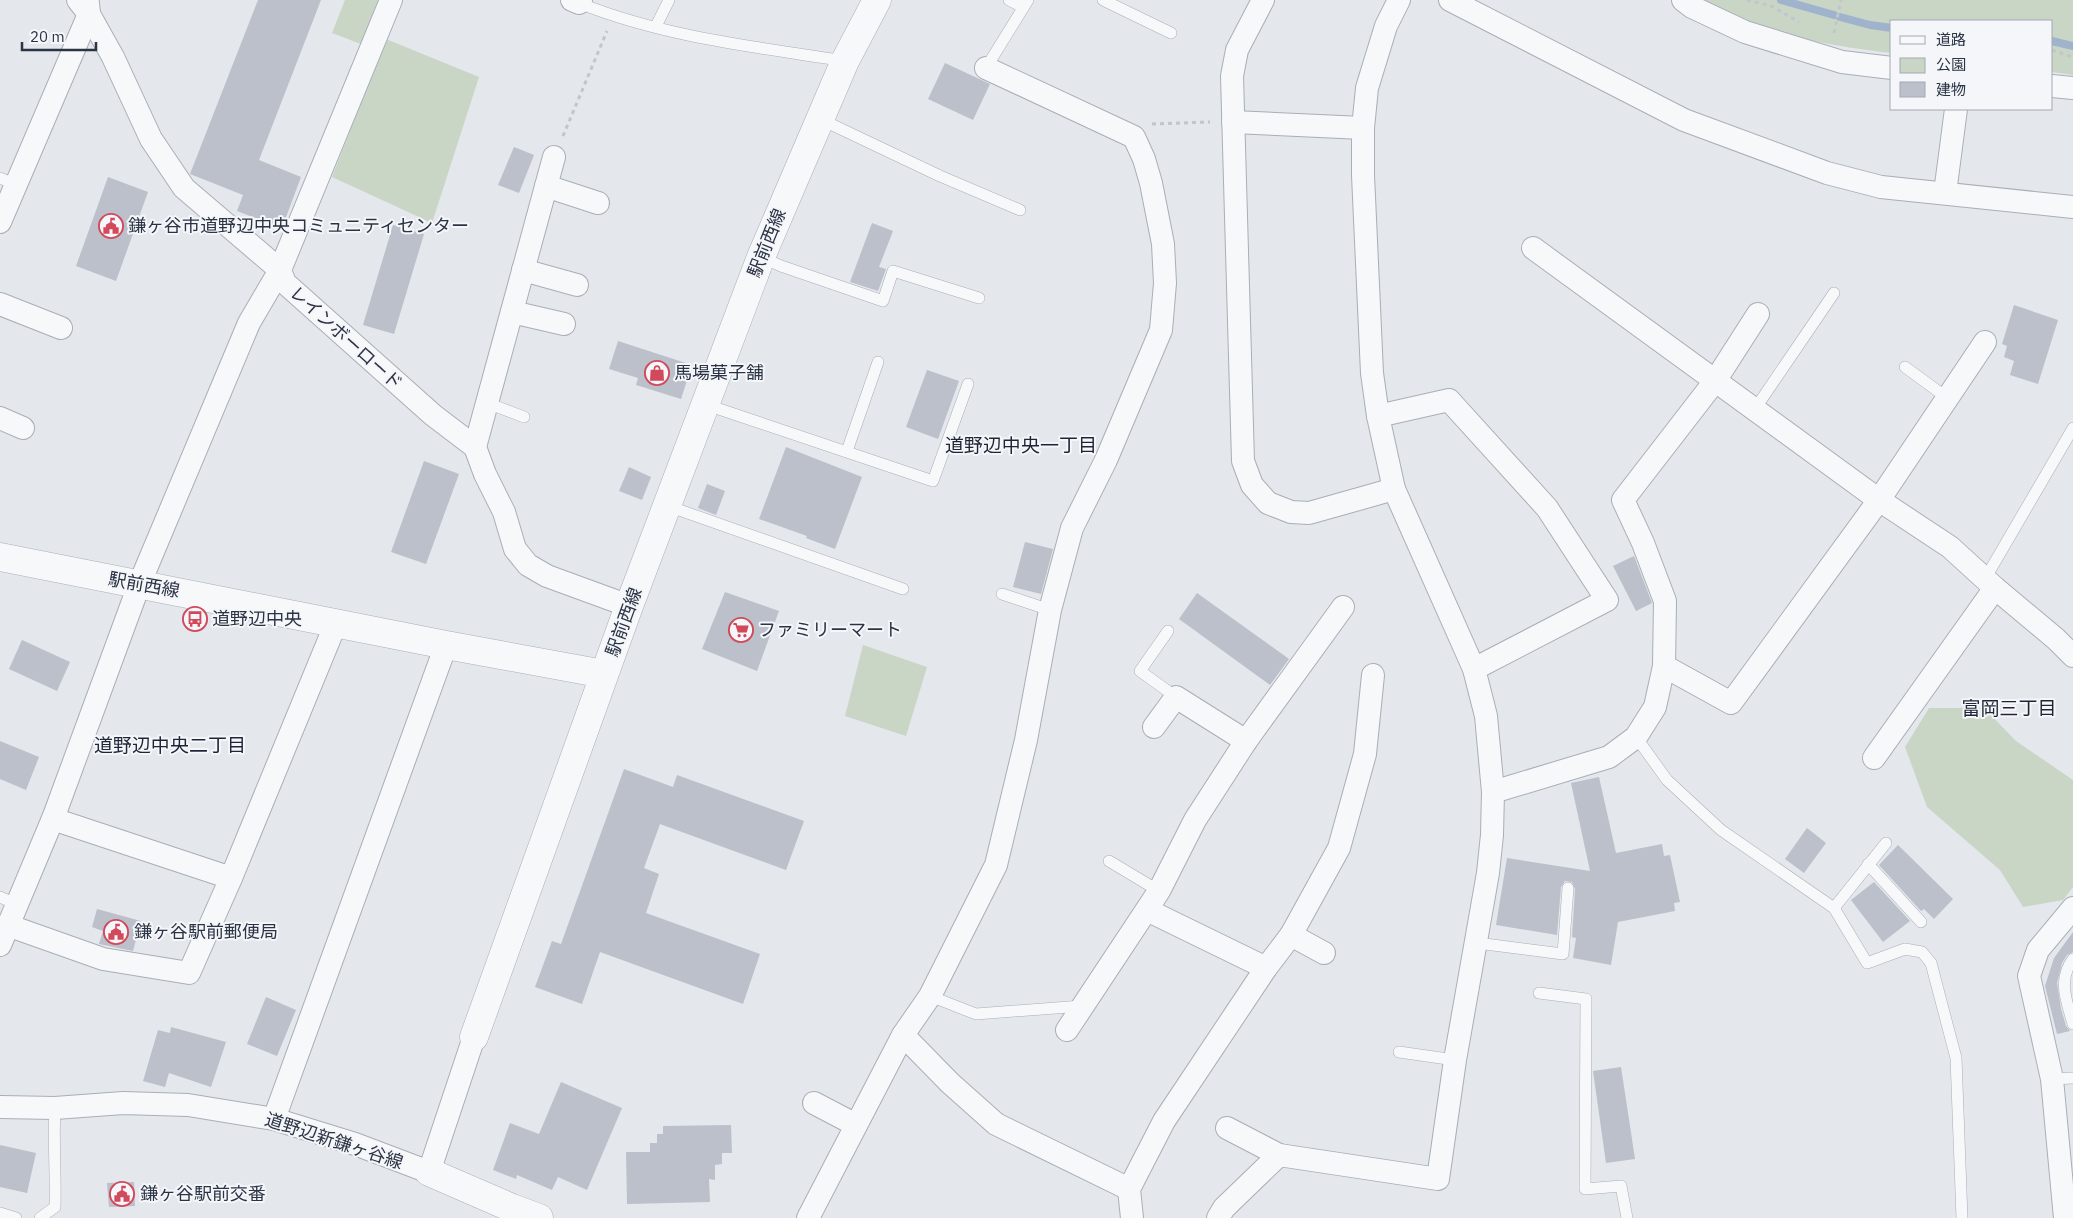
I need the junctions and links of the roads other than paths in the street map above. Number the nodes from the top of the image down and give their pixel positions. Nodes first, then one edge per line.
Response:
1 (391, 0) edge
2 (669, 0) edge
3 (877, 0) edge
4 (1009, 0) edge
5 (1103, 0) edge
6 (1264, 0) edge
7 (1399, 0) edge
8 (1450, 0) edge
9 (1683, 0) edge
10 (577, 1) edge
11 (1026, 3) edge
12 (85, 5) edge
13 (656, 26) junction
14 (1171, 33) dead end
15 (845, 62) junction
16 (986, 68) joint
17 (1890, 68) edge
18 (2053, 86) edge
19 (2073, 88) edge
20 (1956, 110) edge
21 (820, 119) junction
22 (1234, 122) junction
23 (1363, 128) junction
24 (554, 157) road end
25 (8, 181) edge
26 (546, 186) junction
27 (1945, 193) junction
28 (598, 203) dead end
29 (2073, 207) edge
30 (1020, 210) dead end
31 (0, 222) edge
32 (1533, 248) dead end
33 (761, 257) junction
34 (280, 270) junction
35 (524, 270) junction
36 (577, 284) dead end
37 (1834, 292) dead end
38 (979, 298) dead end
39 (0, 304) edge
40 (512, 312) junction
41 (1758, 314) dead end
42 (564, 324) dead end
43 (61, 328) dead end
44 (1984, 342) dead end
45 (878, 362) dead end
46 (1905, 367) dead end
47 (1715, 381) junction
48 (968, 384) dead end
49 (1946, 397) junction
50 (488, 403) junction
51 (704, 404) junction
52 (1755, 409) junction
53 (1378, 416) junction
54 (524, 417) dead end
55 (0, 418) edge
56 (23, 428) dead end
57 (2073, 428) edge
58 (475, 447) junction
59 (848, 451) junction
60 (1394, 489) junction
61 (1879, 500) junction
62 (668, 506) junction
63 (0, 558) edge
64 (1990, 583) junction
65 (139, 585) junction
66 (902, 589) dead end
67 (1002, 594) dead end
68 (629, 606) junction
69 (1343, 607) dead end
70 (1050, 610) junction
71 (336, 623) junction
72 (1168, 631) dead end
73 (446, 645) junction
74 (2073, 656) edge
75 (1664, 666) junction
76 (1474, 669) junction
77 (604, 674) junction
78 (1373, 675) dead end
79 (1176, 697) junction
80 (1154, 727) dead end
81 (1636, 738) junction
82 (1246, 741) junction
83 (1874, 758) dead end
84 (1493, 792) junction
85 (52, 819) junction
86 (1886, 843) dead end
87 (1109, 861) dead end
88 (1868, 864) junction
89 (231, 878) junction
90 (1568, 888) dead end
91 (1159, 891) junction
92 (8, 901) edge
93 (1834, 908) junction
94 (2073, 908) edge
95 (1147, 910) junction
96 (1921, 922) dead end
97 (4, 935) edge
98 (1291, 935) junction
99 (1477, 943) junction
100 (1324, 953) dead end
101 (2073, 960) edge
102 (1266, 968) junction
103 (1539, 993) dead end
104 (930, 996) junction
105 (1082, 1006) junction
106 (2073, 1024) edge
107 (1067, 1030) dead end
108 (903, 1035) junction
109 (474, 1037) joint
110 (1399, 1052) dead end
111 (1455, 1060) junction
112 (2062, 1079) edge
113 (814, 1103) dead end
114 (0, 1107) edge
115 (54, 1108) junction
116 (274, 1119) junction
117 (856, 1125) junction
118 (1227, 1128) dead end
119 (1279, 1155) junction
120 (429, 1172) junction
121 (1129, 1190) junction
122 (0, 1213) edge
123 (16, 1218) edge
124 (40, 1218) edge
125 (540, 1218) edge
126 (808, 1218) edge
127 (1132, 1218) edge
128 (1218, 1218) edge
129 (1627, 1218) edge
130 (1962, 1218) edge
131 (2065, 1218) edge

1 - 34 street
2 - 13 lane
3 - 15 street, 駅前西線
4 - 11 lane
5 - 14 lane
6 - 22 street
7 - 23 street
8 - 27 street
9 - 17 street
10 - 13 lane
11 - 16 lane
12 - 25 street
12 - 34 street, レインボーロード
13 - 15 lane
15 - 21 street, 駅前西線
16 - 70 street
18 - 19 street
20 - 27 street
21 - 30 lane
21 - 33 street, 駅前西線
22 - 23 street
22 - 60 street
23 - 53 street
24 - 26 street
25 - 31 street
26 - 28 street
26 - 35 street
27 - 29 street
32 - 47 street
33 - 38 lane
33 - 51 street, 駅前西線
34 - 58 street, レインボーロード
34 - 65 street
35 - 36 street
35 - 40 street
37 - 52 lane
39 - 43 street
40 - 42 street
40 - 50 street
41 - 47 street
44 - 49 street
45 - 59 lane
46 - 49 lane
47 - 52 street
47 - 75 street
48 - 59 lane
49 - 61 street
50 - 54 lane
50 - 58 street
51 - 59 lane
51 - 62 street, 駅前西線
52 - 61 street
53 - 60 street
53 - 76 street
55 - 56 street
57 - 64 lane
58 - 68 street
60 - 76 street
61 - 64 street
61 - 75 street
62 - 66 lane
62 - 68 street, 駅前西線
63 - 65 street, 駅前西線
64 - 74 street
64 - 83 street
65 - 71 street, 駅前西線
65 - 85 street
67 - 70 lane
68 - 77 street, 駅前西線
69 - 82 street
70 - 104 street
71 - 73 street, 駅前西線
71 - 89 street
72 - 79 lane
73 - 77 street, 駅前西線
73 - 116 street
75 - 81 street
76 - 84 street
77 - 109 street
78 - 98 street
79 - 80 street
79 - 82 street
81 - 84 street
81 - 93 lane
82 - 91 street
84 - 99 street
85 - 89 street
85 - 92 street
86 - 88 lane
87 - 91 lane
88 - 93 lane
88 - 96 lane
89 - 97 street
90 - 99 lane
91 - 95 street
92 - 97 street
93 - 130 lane
94 - 112 street
95 - 102 street
95 - 105 street
98 - 100 street
98 - 102 street
99 - 111 street
101 - 106 lane
102 - 121 street
103 - 129 lane
104 - 105 lane
104 - 108 street
105 - 107 street
108 - 117 street
108 - 121 street
109 - 120 street
110 - 111 lane
111 - 119 street
112 - 131 street
113 - 117 street
114 - 115 street, 道野辺新鎌ヶ谷線
115 - 116 street, 道野辺新鎌ヶ谷線
115 - 124 lane
116 - 120 street, 道野辺新鎌ヶ谷線
117 - 126 street
118 - 119 street
119 - 128 street
120 - 125 street, 道野辺新鎌ヶ谷線
121 - 127 street
122 - 123 lane

